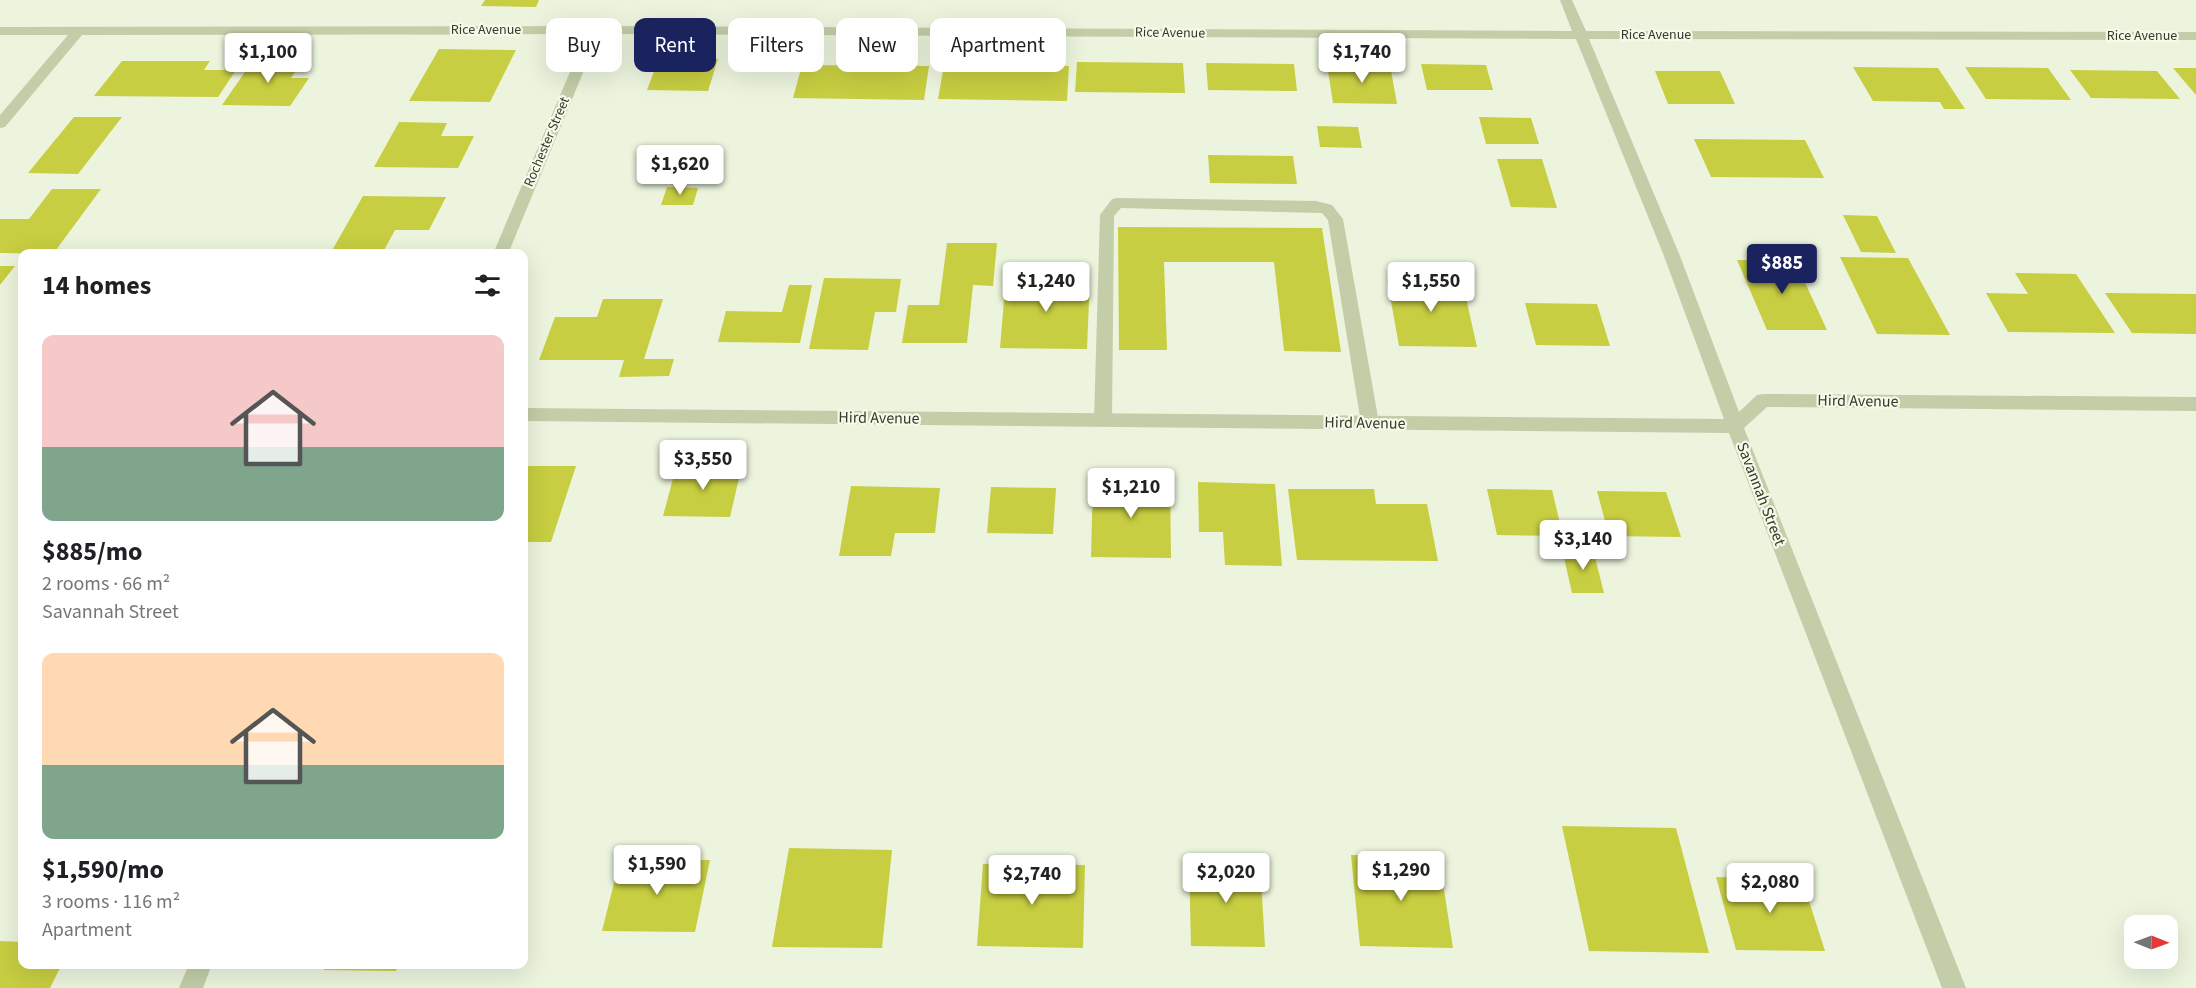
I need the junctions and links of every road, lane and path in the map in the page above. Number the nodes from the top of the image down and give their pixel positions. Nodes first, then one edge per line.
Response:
1 (1566, 0) edge
2 (546, 30) edge
3 (622, 30) edge
4 (78, 31) junction
5 (0, 32) edge
6 (1581, 35) junction
7 (2196, 36) edge
8 (576, 72) edge
9 (0, 124) edge
10 (502, 249) edge
11 (2196, 404) edge
12 (528, 414) edge
13 (1103, 420) junction
14 (1370, 423) junction
15 (1735, 426) junction
16 (199, 969) edge
17 (191, 988) edge
18 (1954, 988) edge

1 - 6 street, Savannah Street
2 - 4 street, Rice Avenue
3 - 6 street, Rice Avenue
4 - 5 street, Rice Avenue
4 - 9 street
6 - 7 street, Rice Avenue
6 - 15 street, Savannah Street
8 - 10 street, Rochester Street
11 - 15 street, Hird Avenue
12 - 13 street, Hird Avenue
13 - 14 street, Hird Avenue
13 - 14 street
14 - 15 street, Hird Avenue
15 - 18 street, Savannah Street
16 - 17 street

